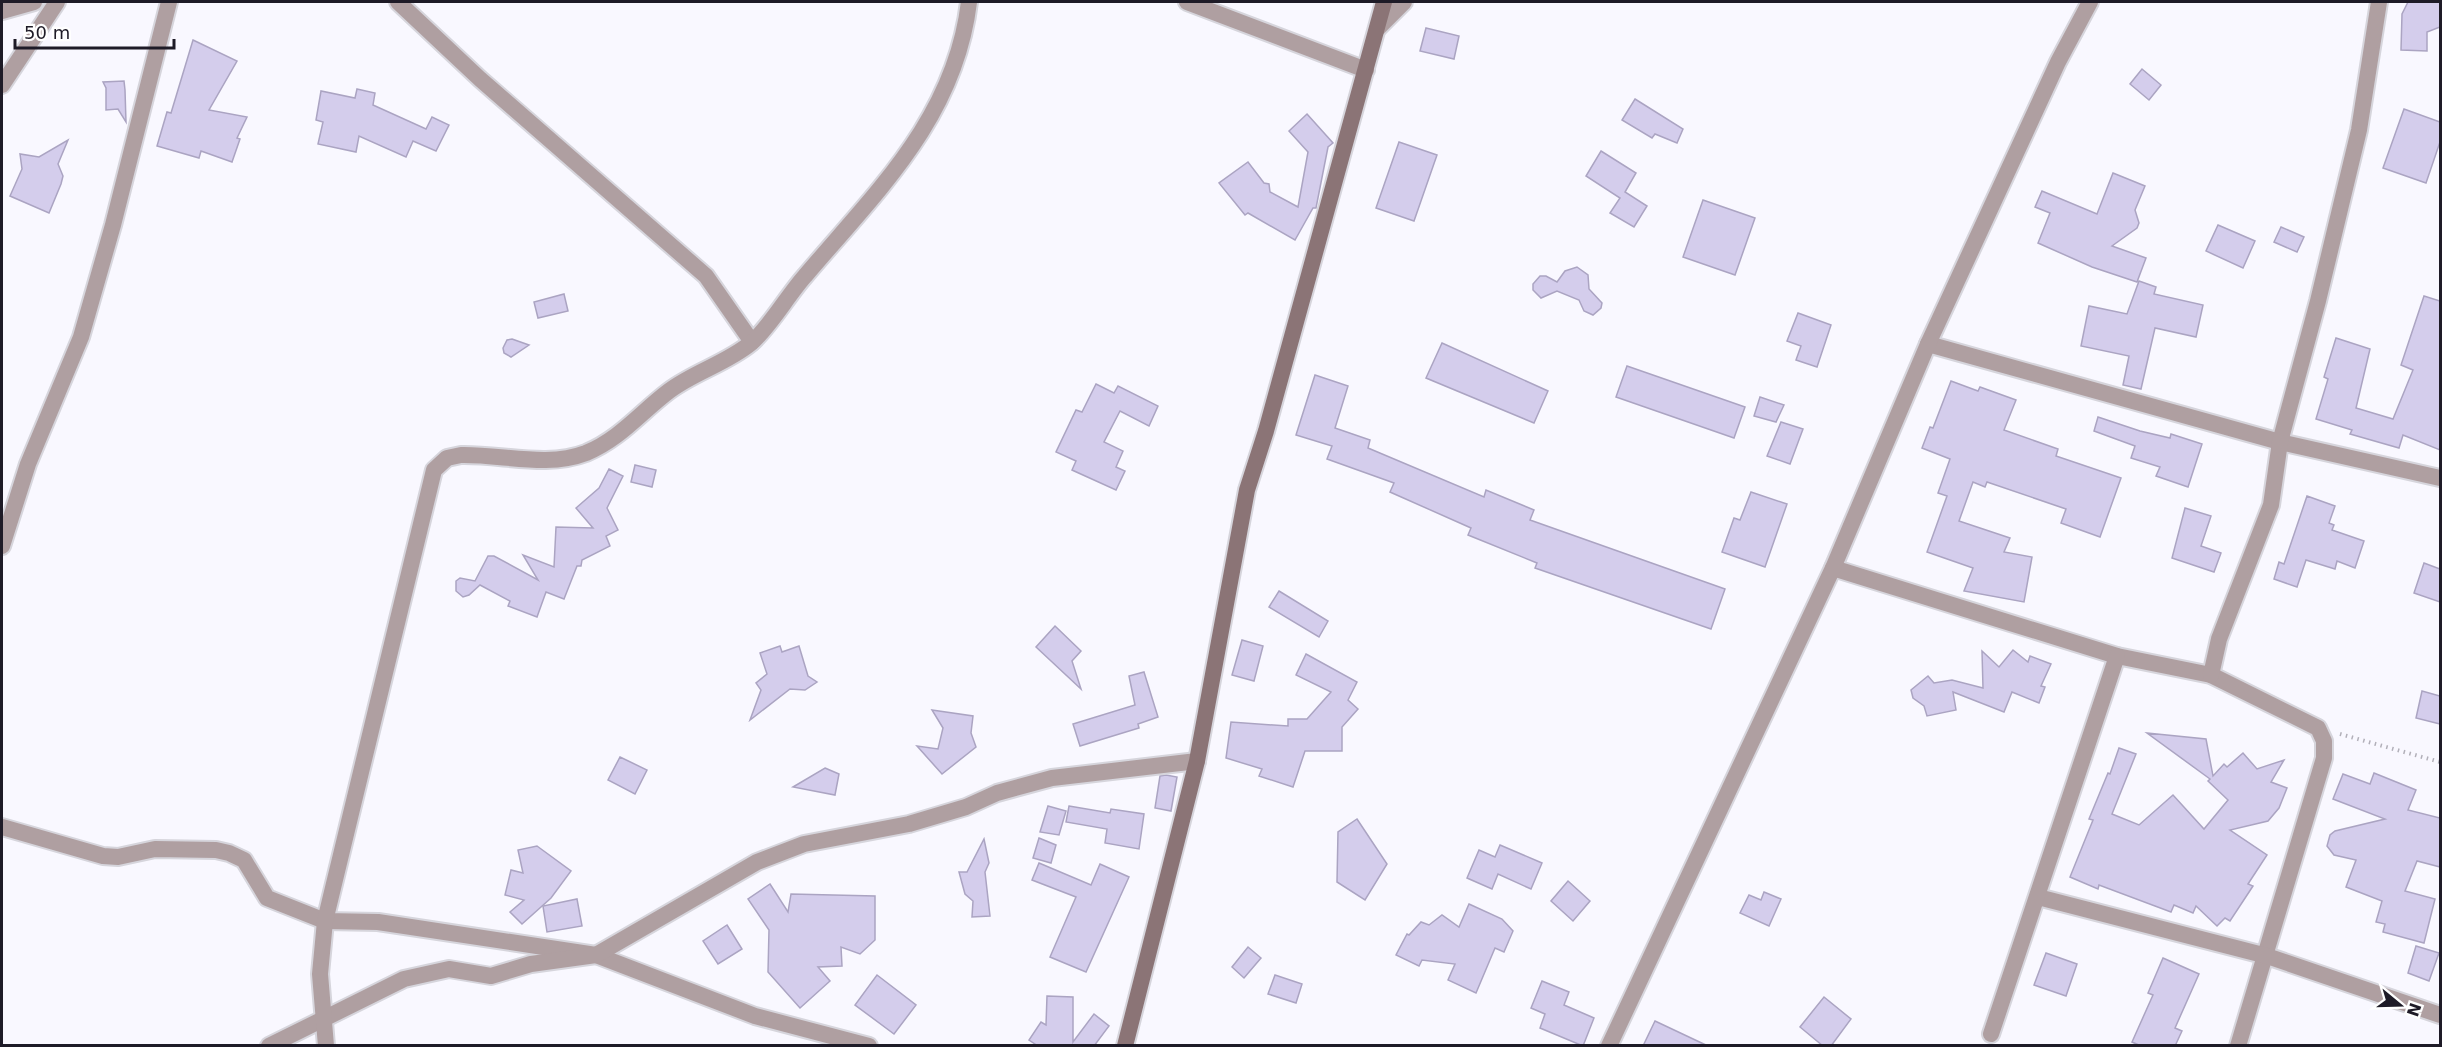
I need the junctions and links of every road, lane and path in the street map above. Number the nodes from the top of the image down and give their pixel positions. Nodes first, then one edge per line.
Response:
1 (34, 2) edge
2 (57, 2) edge
3 (169, 2) edge
4 (398, 2) edge
5 (969, 2) edge
6 (1187, 2) edge
7 (1384, 2) edge
8 (1404, 2) edge
9 (2090, 2) edge
10 (2379, 2) edge
11 (2, 11) edge
12 (1377, 29) junction
13 (1366, 70) junction
14 (2, 85) edge
15 (752, 342) junction
16 (1928, 344) junction
17 (2280, 442) junction
18 (2440, 478) edge
19 (2, 546) edge
20 (1833, 568) junction
21 (2117, 656) junction
22 (2211, 675) junction
23 (2318, 728) junction
24 (1197, 761) junction
25 (2440, 762) edge
26 (2, 827) edge
27 (2038, 897) junction
28 (325, 921) junction
29 (596, 955) junction
30 (2267, 956) junction
31 (2440, 1015) edge
32 (323, 1019) junction
33 (1991, 1034) dead end
34 (269, 1046) edge
35 (327, 1046) edge
36 (869, 1046) edge
37 (1125, 1046) edge
38 (1609, 1046) edge
39 (2238, 1046) edge

1 - 11 street
2 - 14 street
3 - 19 street
4 - 15 street
5 - 15 street
6 - 13 street
7 - 12 main road
8 - 12 street
9 - 16 street
10 - 17 street
12 - 13 main road
13 - 24 main road
15 - 28 street
16 - 17 street
16 - 20 street
17 - 18 street
17 - 22 street
20 - 21 street
20 - 38 street
21 - 22 street
21 - 27 street
22 - 23 street
23 - 25 path
23 - 30 street
24 - 29 street
24 - 37 main road
26 - 28 street
27 - 30 street
27 - 33 street
28 - 29 street
28 - 32 street
29 - 32 street
29 - 36 street
30 - 31 street
30 - 39 street
32 - 34 street
32 - 35 street

